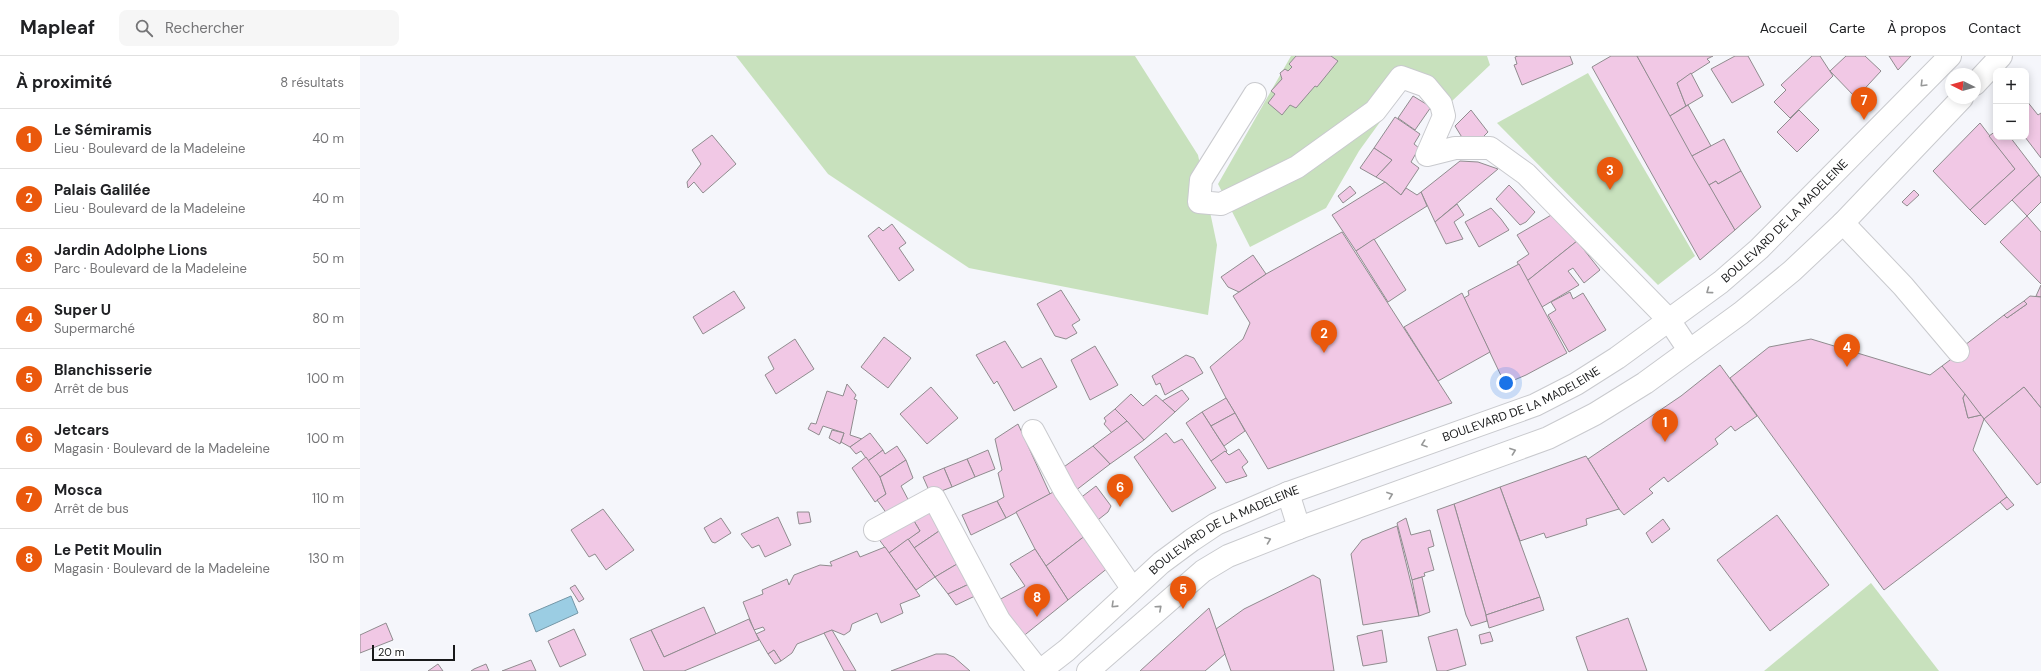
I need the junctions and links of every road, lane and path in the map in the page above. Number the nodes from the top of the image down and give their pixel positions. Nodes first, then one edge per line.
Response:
1 (1950, 56) edge
2 (1993, 59) edge
3 (1981, 76) edge
4 (1256, 94) dead end
5 (1956, 104) edge
6 (1843, 223) junction
7 (1669, 320) junction
8 (1689, 350) junction
9 (1958, 351) dead end
10 (1033, 430) dead end
11 (1288, 493) junction
12 (1299, 528) junction
13 (875, 530) dead end
14 (1132, 588) junction
15 (1039, 671) edge
16 (1088, 671) edge

1 -> 7 street, BOULEVARD DE LA MADELEINE
2 - 3 street
4 - 7 street
5 - 6 street, BOULEVARD DE LA MADELEINE
6 - 8 street, BOULEVARD DE LA MADELEINE
6 - 9 street
7 - 8 street
7 -> 11 street, BOULEVARD DE LA MADELEINE
12 -> 8 street, BOULEVARD DE LA MADELEINE
10 - 14 street
11 - 12 street
11 - 14 street, BOULEVARD DE LA MADELEINE
16 -> 12 street, BOULEVARD DE LA MADELEINE
13 - 15 street
14 -> 15 street, BOULEVARD DE LA MADELEINE

